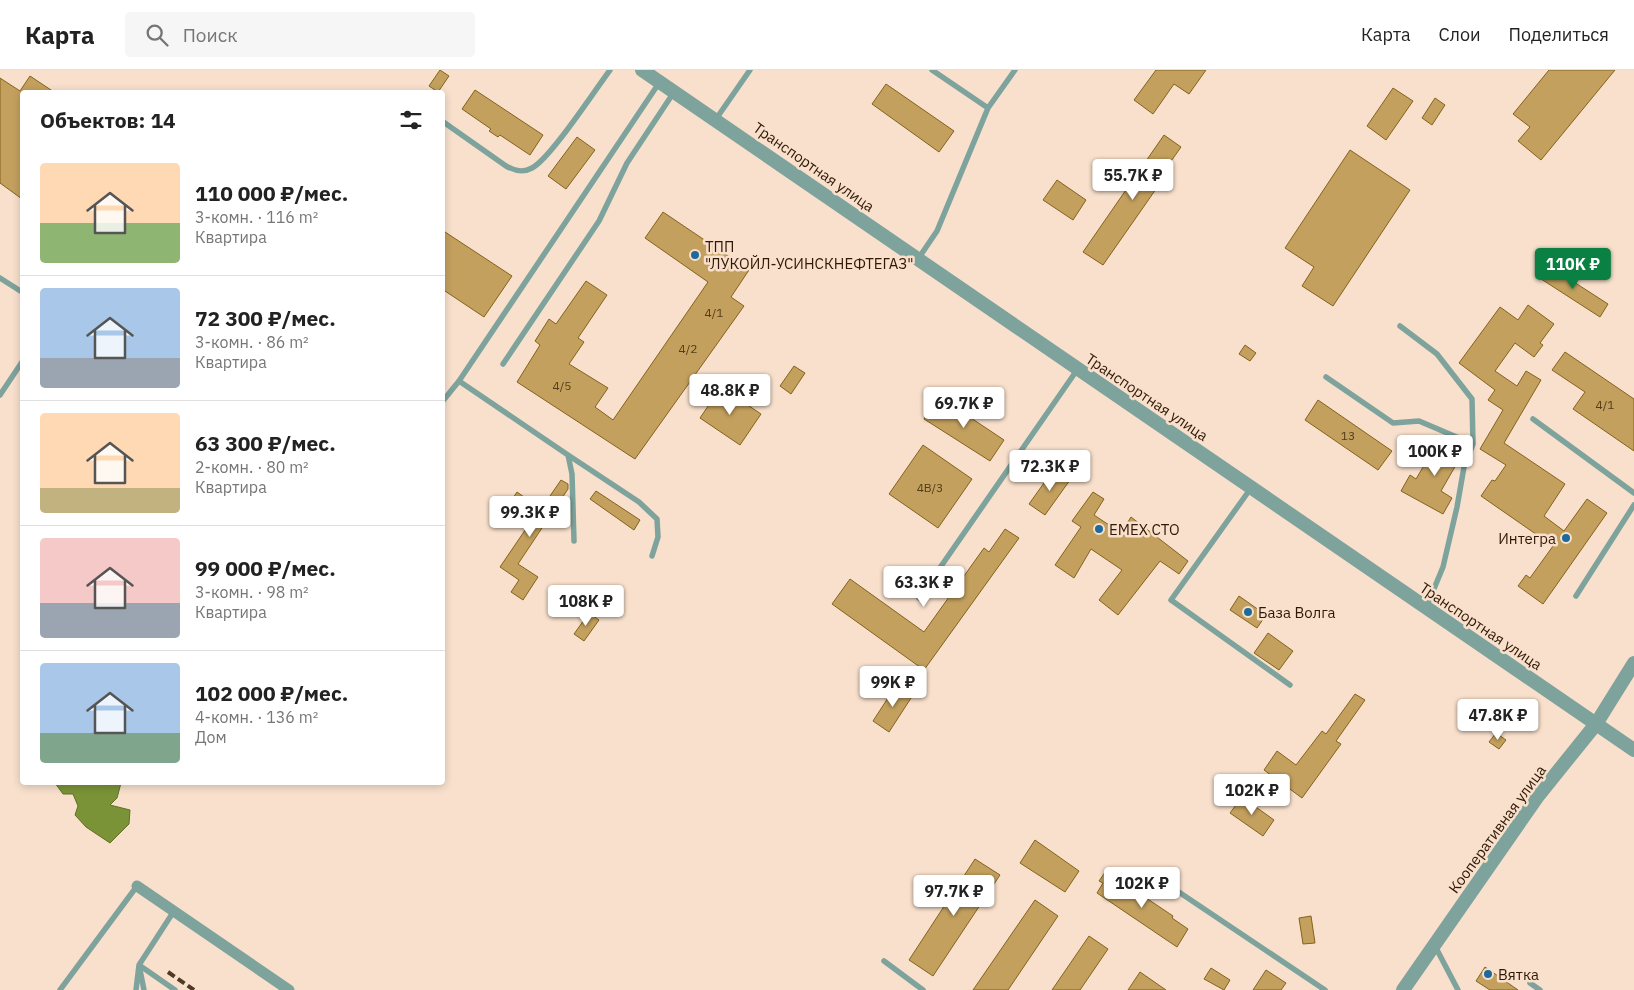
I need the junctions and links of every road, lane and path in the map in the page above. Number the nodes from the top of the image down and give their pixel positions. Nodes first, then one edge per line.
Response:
1 (610, 70) edge
2 (642, 70) edge
3 (750, 70) edge
4 (932, 70) edge
5 (1015, 70) edge
6 (660, 82) junction
7 (674, 92) junction
8 (988, 108) junction
9 (716, 119) junction
10 (445, 123) edge
11 (918, 259) junction
12 (0, 278) edge
13 (20, 291) edge
14 (1400, 326) dead end
15 (503, 364) dead end
16 (20, 365) edge
17 (1077, 370) junction
18 (1326, 377) dead end
19 (459, 381) junction
20 (0, 396) edge
21 (445, 398) edge
22 (1533, 419) dead end
23 (1473, 444) junction
24 (568, 455) junction
25 (1251, 488) junction
26 (1634, 493) edge
27 (1634, 505) edge
28 (574, 542) dead end
29 (652, 556) dead end
30 (1576, 596) dead end
31 (919, 598) dead end
32 (1426, 608) junction
33 (1634, 663) edge
34 (1290, 685) dead end
35 (1596, 724) junction
36 (1634, 750) edge
37 (1146, 870) dead end
38 (137, 886) joint
39 (174, 911) junction
40 (1434, 946) junction
41 (884, 962) dead end
42 (139, 965) junction
43 (1530, 983) dead end
44 (60, 990) edge
45 (136, 990) edge
46 (144, 990) edge
47 (176, 990) edge
48 (289, 990) edge
49 (923, 990) edge
50 (1325, 990) edge
51 (1404, 990) edge
52 (1458, 990) edge
53 (1540, 990) edge

1 - 10 lane
2 - 6 street, Транспортная улица
3 - 9 lane
4 - 8 lane
5 - 8 lane
6 - 7 street, Транспортная улица
6 - 19 lane
7 - 9 street, Транспортная улица
7 - 15 lane
8 - 11 lane
9 - 11 street, Транспортная улица
11 - 17 street, Транспортная улица
12 - 13 lane
14 - 23 lane
16 - 20 lane
17 - 25 street, Транспортная улица
17 - 31 lane
18 - 23 lane
19 - 21 lane
19 - 24 lane
22 - 26 lane
23 - 32 lane
24 - 28 lane
24 - 29 lane
25 - 32 street, Транспортная улица
25 - 34 lane
27 - 30 lane
32 - 35 street, Транспортная улица
33 - 35 street, Кооперативная улица
35 - 36 street, Транспортная улица
35 - 40 street, Кооперативная улица
37 - 50 lane
38 - 39 street
38 - 44 lane
39 - 42 lane
39 - 48 street
40 - 51 street, Кооперативная улица
40 - 52 lane
41 - 49 lane
42 - 45 lane
42 - 46 lane
42 - 47 lane
43 - 53 lane

